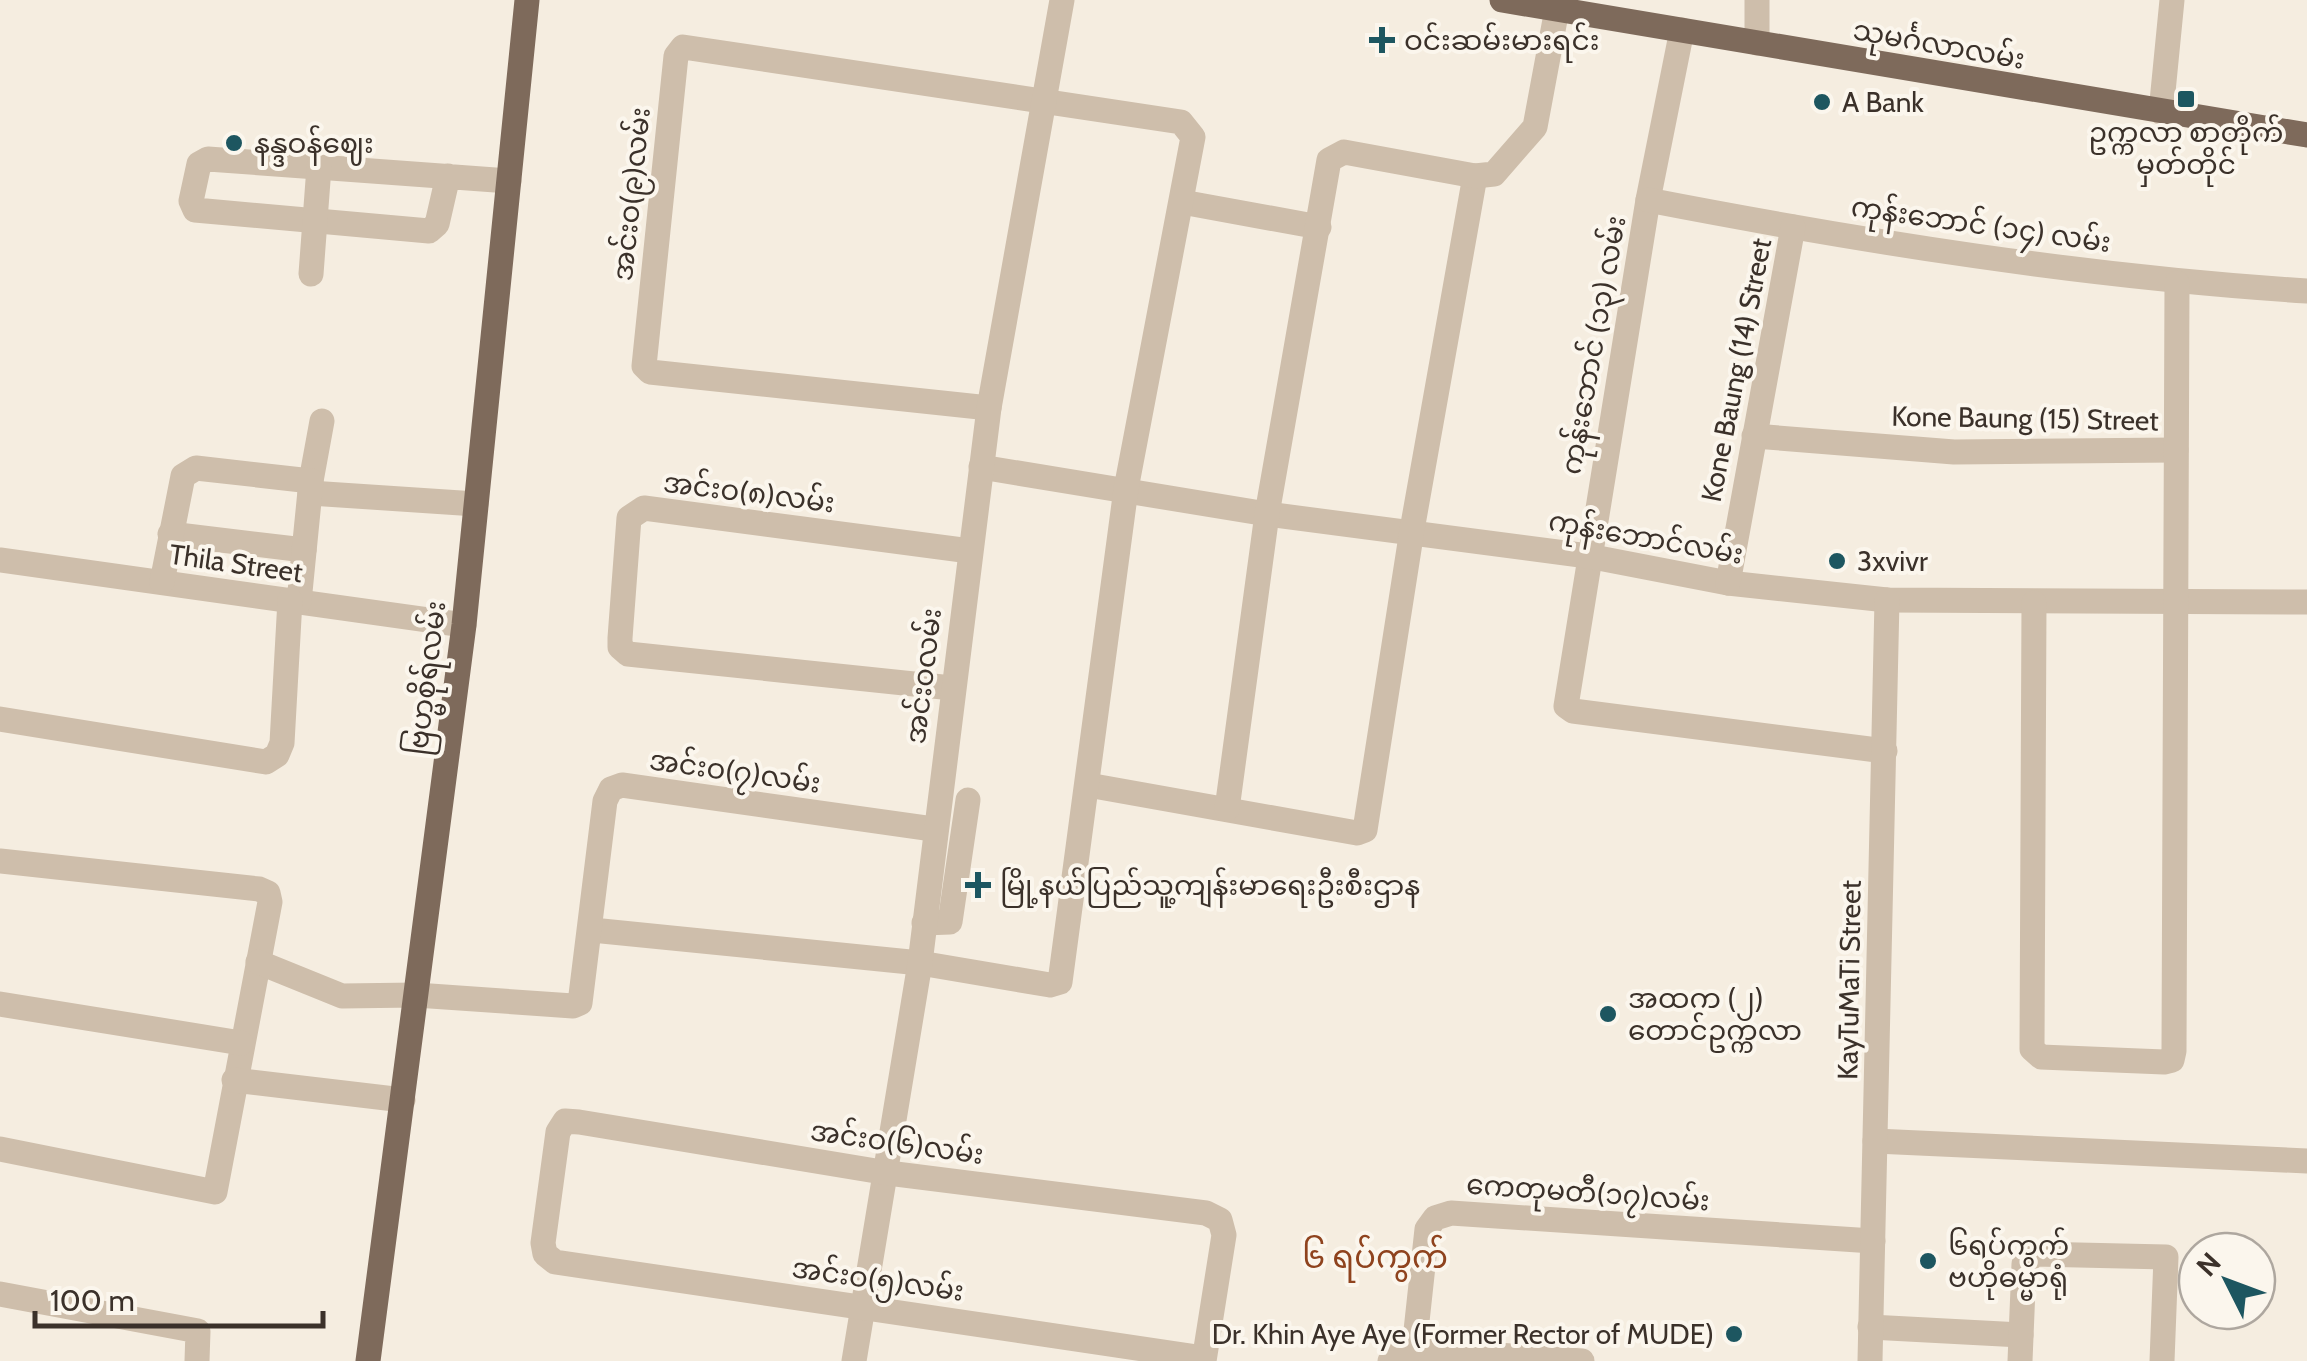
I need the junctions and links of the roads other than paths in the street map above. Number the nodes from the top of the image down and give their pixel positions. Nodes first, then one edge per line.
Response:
1 (526, 0) edge
2 (1062, 0) edge
3 (1502, 0) edge
4 (1757, 0) edge
5 (2172, 0) edge
6 (1557, 9) junction
7 (1682, 30) junction
8 (1757, 43) junction
9 (1045, 99) junction
10 (2161, 112) junction
11 (2307, 135) edge
12 (318, 167) junction
13 (448, 176) junction
14 (1476, 176) junction
15 (509, 181) junction
16 (1648, 200) junction
17 (1182, 202) junction
18 (314, 220) junction
19 (1794, 226) junction
20 (1320, 228) junction
21 (311, 274) dead end
22 (2177, 282) junction
23 (2307, 290) edge
24 (989, 408) junction
25 (322, 421) dead end
26 (1754, 436) junction
27 (2176, 450) junction
28 (980, 467) junction
29 (310, 487) junction
30 (1126, 489) junction
31 (476, 504) junction
32 (1268, 514) junction
33 (1412, 530) junction
34 (170, 534) junction
35 (304, 550) junction
36 (970, 551) junction
37 (1588, 556) junction
38 (0, 560) edge
39 (162, 582) junction
40 (1728, 583) junction
41 (1887, 600) junction
42 (295, 601) junction
43 (2307, 602) edge
44 (2034, 603) junction
45 (2174, 605) junction
46 (464, 625) junction
47 (952, 688) junction
48 (0, 719) edge
49 (1886, 751) junction
50 (1088, 786) junction
51 (968, 800) dead end
52 (1227, 809) junction
53 (933, 829) junction
54 (930, 857) junction
55 (0, 861) edge
56 (959, 861) junction
57 (924, 922) junction
58 (592, 930) junction
59 (258, 962) junction
60 (920, 963) junction
61 (416, 995) junction
62 (0, 1004) edge
63 (242, 1043) junction
64 (234, 1080) junction
65 (403, 1100) junction
66 (1875, 1141) junction
67 (0, 1150) edge
68 (2307, 1161) edge
69 (888, 1174) junction
70 (1873, 1241) junction
71 (545, 1254) joint
72 (0, 1294) edge
73 (864, 1306) junction
74 (1870, 1326) junction
75 (2021, 1334) junction
76 (1414, 1349) junction
77 (1204, 1360) edge
78 (198, 1361) edge
79 (368, 1361) edge
80 (854, 1361) edge
81 (1390, 1361) edge
82 (1582, 1361) edge
83 (1870, 1361) edge
84 (2020, 1361) edge
85 (2162, 1361) edge

1 - 15 main road, ဗြဟ္မစိုရ်လမ်း
2 - 9 street, အင်းဝလမ်း
3 - 6 main road, သုမင်္ဂလာလမ်း
4 - 8 street
5 - 10 street
6 - 7 main road, သုမင်္ဂလာလမ်း
6 - 14 street
7 - 8 main road, သုမင်္ဂလာလမ်း
7 - 16 street, ကုန်းဘောင် (၁၃) လမ်း
8 - 10 main road, သုမင်္ဂလာလမ်း
9 - 17 street
9 - 24 street, အင်းဝလမ်း
9 - 24 street, အင်းဝ(၉)လမ်း
10 - 11 main road, သုမင်္ဂလာလမ်း
12 - 13 street
12 - 18 street
12 - 18 street
13 - 15 street
13 - 18 street
14 - 20 street
14 - 33 street
15 - 31 main road, ဗြဟ္မစိုရ်လမ်း
16 - 19 street, ကုန်းဘောင် (၁၄) လမ်း
16 - 37 street, ကုန်းဘောင် (၁၃) လမ်း
17 - 20 street
17 - 30 street
18 - 21 street
19 - 22 street, ကုန်းဘောင် (၁၄) လမ်း
19 - 26 street, Kone Baung (14) Street
20 - 32 street
22 - 23 street, ကုန်းဘောင် (၁၄) လမ်း
22 - 27 street
24 - 28 street, အင်းဝလမ်း
25 - 29 street
26 - 27 street, Kone Baung (15) Street
26 - 40 street, Kone Baung (14) Street
27 - 45 street
28 - 30 street, ကုန်းဘောင်လမ်း
28 - 36 street, အင်းဝလမ်း
29 - 31 street
29 - 34 street
29 - 35 street
30 - 32 street, ကုန်းဘောင်လမ်း
30 - 50 street
31 - 46 main road, ဗြဟ္မစိုရ်လမ်း
32 - 33 street, ကုန်းဘောင်လမ်း
32 - 52 street
33 - 37 street, ကုန်းဘောင်လမ်း
33 - 52 street
34 - 35 street
34 - 39 street
35 - 42 street
36 - 47 street, အင်းဝလမ်း
36 - 47 street, အင်းဝ(၈)လမ်း
37 - 40 street, ကုန်းဘောင်လမ်း
37 - 49 street, ကုန်းဘောင် (၁၃) လမ်း
38 - 39 street, Thila Street
39 - 42 street, Thila Street
40 - 41 street, ကုန်းဘောင်လမ်း
41 - 44 street, ကုန်းဘောင်လမ်း
41 - 49 street, KayTuMaTi Street
42 - 46 street, Thila Street
42 - 48 street
43 - 45 street, ကုန်းဘောင်လမ်း
44 - 45 street, ကုန်းဘောင်လမ်း
44 - 45 street
46 - 61 main road, ဗြဟ္မစိုရ်လမ်း
47 - 53 street, အင်းဝလမ်း
49 - 66 street, KayTuMaTi Street
50 - 52 street
50 - 60 street
51 - 56 street
53 - 54 street, အင်းဝလမ်း
53 - 58 street, အင်းဝ(၇)လမ်း
54 - 56 street
54 - 57 street, အင်းဝလမ်း
55 - 59 street
56 - 57 street
57 - 60 street, အင်းဝလမ်း
58 - 60 street
58 - 61 street, အင်းဝ(၇)လမ်း
59 - 61 street
59 - 63 street
60 - 69 street, အင်းဝလမ်း
61 - 65 main road, ဗြဟ္မစိုရ်လမ်း
62 - 63 street
63 - 64 street
64 - 65 street
64 - 67 street
65 - 79 main road, ဗြဟ္မစိုရ်လမ်း
66 - 68 street
66 - 70 street, KayTuMaTi Street
69 - 71 street, အင်းဝ(၆)လမ်း
69 - 73 street, အင်းဝလမ်း
69 - 77 street, အင်းဝ(၆)လမ်း
70 - 74 street, KayTuMaTi Street
70 - 76 street, ကေတုမတီ(၁၇)လမ်း
71 - 73 street, အင်းဝ(၅)လမ်း
72 - 78 street
73 - 77 street, အင်းဝ(၅)လမ်း
73 - 80 street, အင်းဝလမ်း
74 - 75 street
74 - 83 street, KayTuMaTi Street
75 - 84 street
75 - 85 street
76 - 81 street
76 - 82 street

